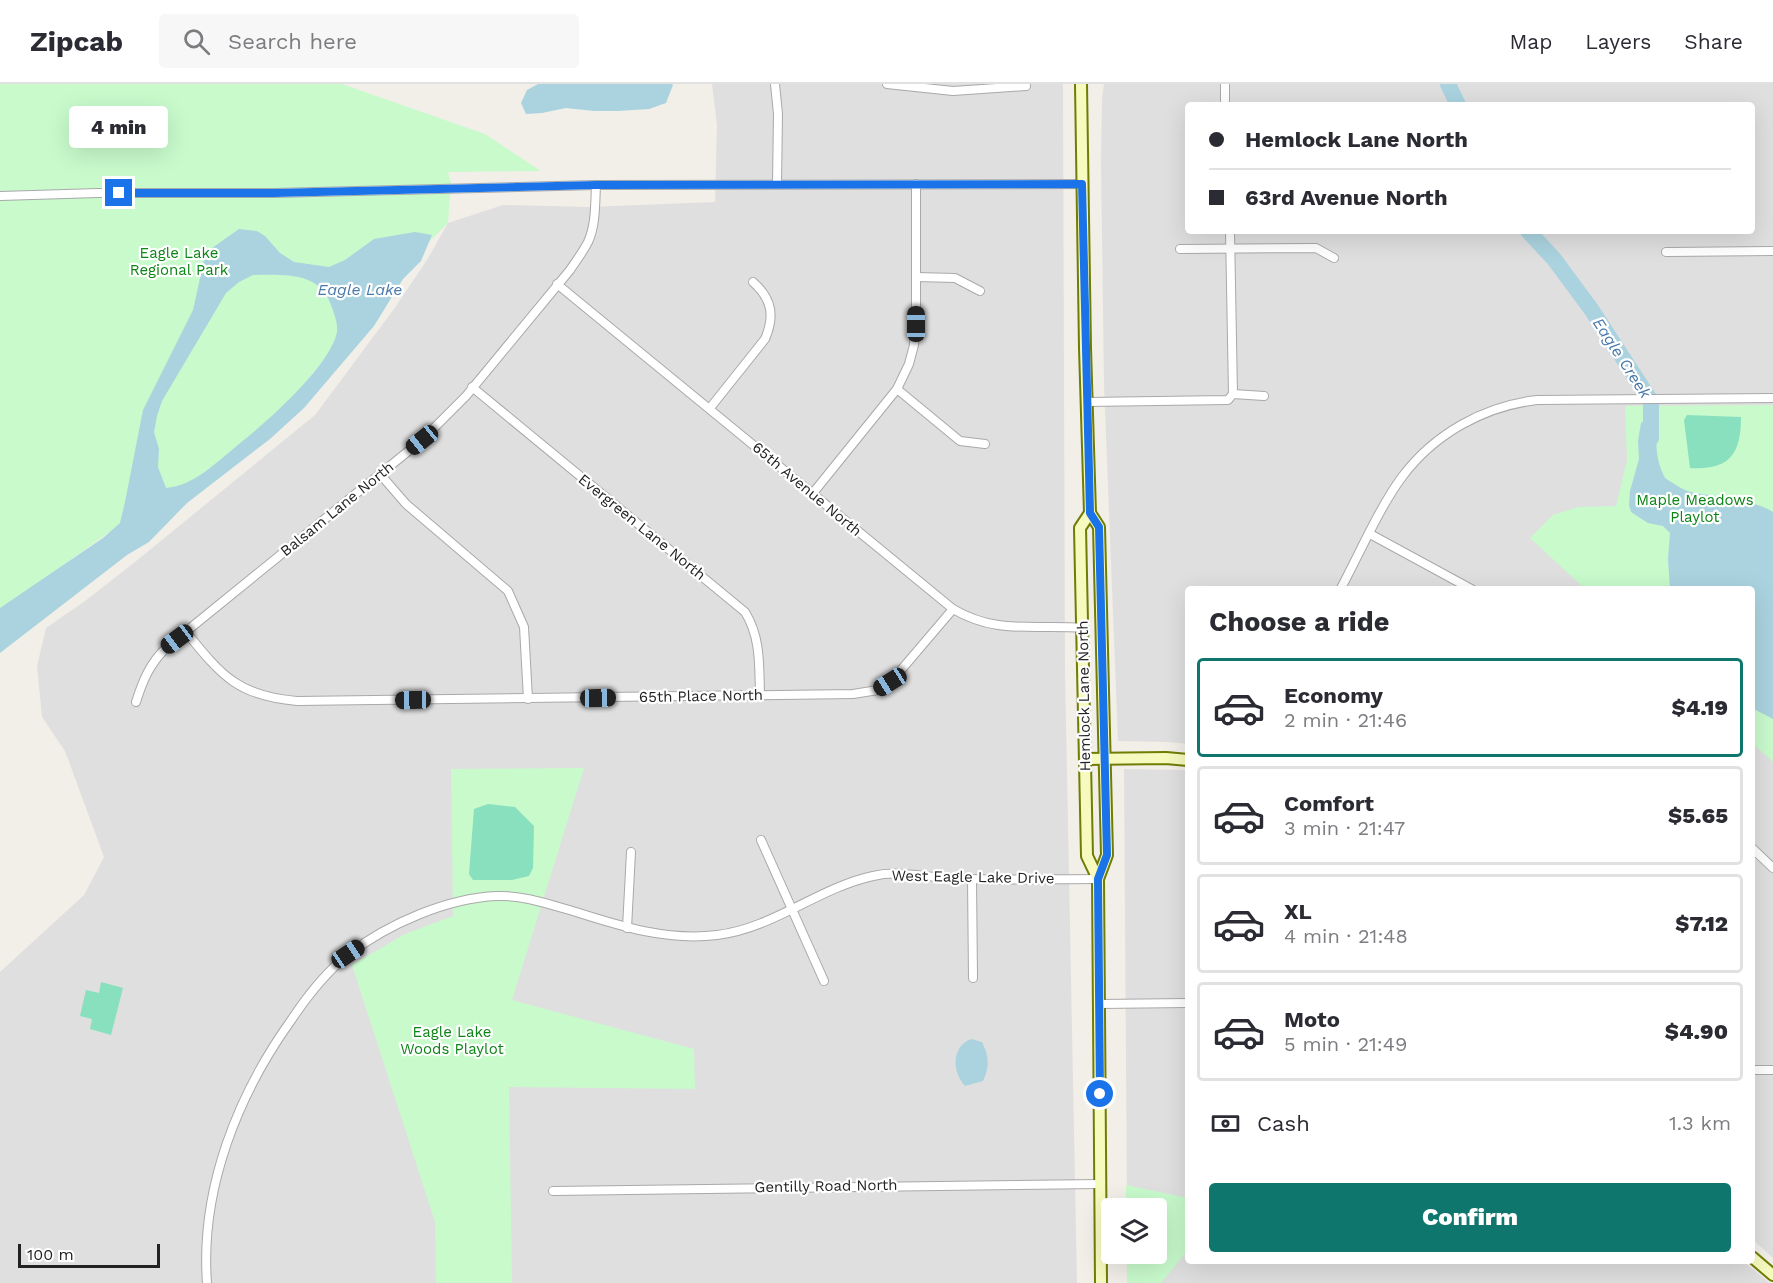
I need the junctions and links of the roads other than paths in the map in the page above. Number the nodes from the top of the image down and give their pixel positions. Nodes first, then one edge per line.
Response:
1 (775, 84) edge
2 (887, 84) edge
3 (1081, 84) edge
4 (1225, 84) edge
5 (1026, 86) dead end
6 (1225, 102) edge
7 (777, 184) junction
8 (916, 184) junction
9 (1082, 184) junction
10 (596, 185) junction
11 (0, 196) edge
12 (1230, 234) edge
13 (1180, 249) dead end
14 (1232, 249) junction
15 (1773, 251) edge
16 (1666, 252) dead end
17 (1334, 258) dead end
18 (916, 277) junction
19 (753, 282) dead end
20 (558, 284) junction
21 (980, 291) dead end
22 (472, 387) junction
23 (897, 389) junction
24 (1233, 394) junction
25 (1264, 396) dead end
26 (1773, 398) edge
27 (1086, 402) junction
28 (710, 408) junction
29 (985, 444) dead end
30 (380, 474) junction
31 (813, 493) junction
32 (1090, 513) junction
33 (1370, 534) junction
34 (1342, 586) edge
35 (1466, 586) edge
36 (952, 609) junction
37 (1083, 628) junction
38 (186, 632) junction
39 (760, 695) junction
40 (528, 699) junction
41 (136, 702) dead end
42 (1086, 759) junction
43 (1105, 759) junction
44 (1185, 760) edge
45 (761, 840) dead end
46 (1755, 851) edge
47 (631, 852) dead end
48 (1773, 868) edge
49 (972, 879) junction
50 (1098, 879) junction
51 (793, 911) junction
52 (627, 928) junction
53 (973, 978) dead end
54 (824, 981) dead end
55 (1185, 1003) edge
56 (1099, 1004) junction
57 (1755, 1070) edge
58 (1773, 1070) edge
59 (1100, 1184) junction
60 (553, 1191) dead end
61 (1755, 1260) edge
62 (1773, 1275) edge
63 (207, 1283) edge
64 (1101, 1283) edge

1 - 7 street
2 - 5 street
3 - 9 main road, Hemlock Lane North
4 - 6 street
7 - 8 street
7 - 10 street
8 - 9 street
8 - 18 street
9 - 27 main road, Hemlock Lane North
10 - 11 street
10 - 20 street, Balsam Lane North
12 - 14 street
13 - 14 street
14 - 17 street
14 - 24 street
15 - 16 street
18 - 21 street
18 - 23 street
19 - 28 street
20 - 22 street, Balsam Lane North
20 - 28 street, 65th Avenue North
22 - 30 street, Balsam Lane North
22 - 39 street, Evergreen Lane North
23 - 29 street
23 - 31 street
24 - 25 street
24 - 27 street
26 - 33 street
27 - 32 main road, Hemlock Lane North
28 - 31 street, 65th Avenue North
30 - 38 street, Balsam Lane North
30 - 40 street
31 - 36 street, 65th Avenue North
32 - 37 main road, Hemlock Lane North
32 - 43 main road, Hemlock Lane North
33 - 34 street
33 - 35 street
36 - 37 street, 65th Avenue North
36 - 39 street, 65th Place North
37 - 42 main road, Hemlock Lane North
38 - 40 street, 65th Place North
38 - 41 street, Balsam Lane North
39 - 40 street, 65th Place North
42 - 43 main road
42 - 50 main road, Hemlock Lane North
43 - 44 main road
43 - 50 main road, Hemlock Lane North
45 - 51 street
46 - 48 street
47 - 52 street
49 - 50 street, West Eagle Lake Drive
49 - 51 street, West Eagle Lake Drive
49 - 53 street
50 - 56 main road, Hemlock Lane North
51 - 52 street, West Eagle Lake Drive
51 - 54 street
52 - 63 street, West Eagle Lake Drive
55 - 56 street
56 - 59 main road, Hemlock Lane North
57 - 58 street
59 - 60 street, Gentilly Road North
59 - 64 main road, Hemlock Lane North
61 - 62 main road

